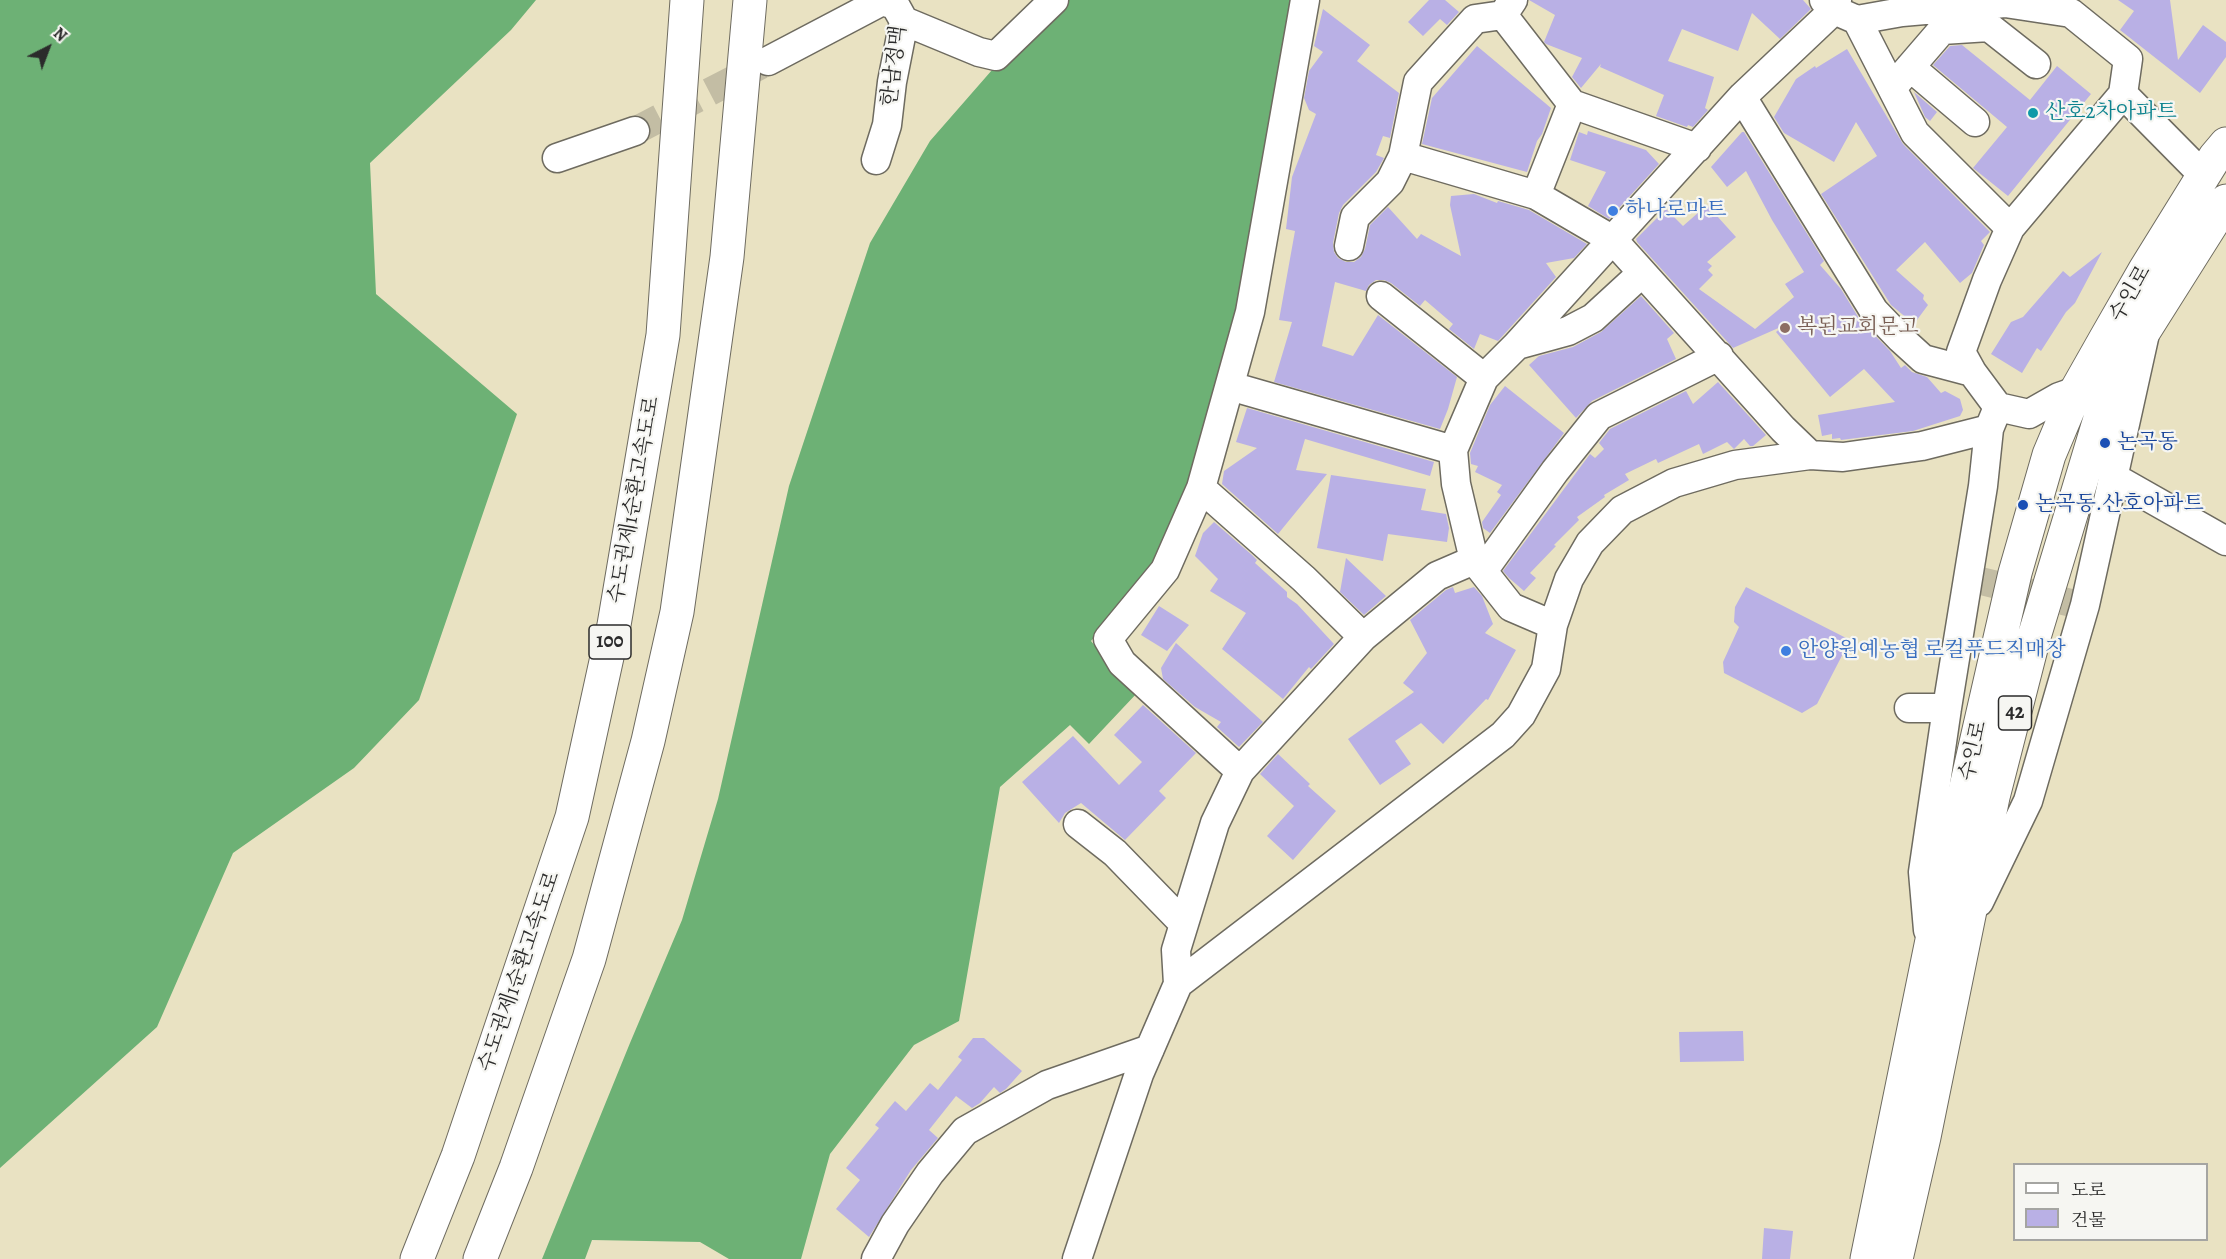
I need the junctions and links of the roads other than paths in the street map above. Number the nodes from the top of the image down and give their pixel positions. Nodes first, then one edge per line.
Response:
1 (687, 0) edge
2 (750, 0) edge
3 (1053, 0) edge
4 (1305, 0) edge
5 (1508, 8) edge
6 (1838, 8) edge
7 (898, 9) edge
8 (768, 61) tunnel mouth
9 (2036, 64) dead end
10 (1910, 67) junction
11 (1892, 88) junction
12 (2123, 93) junction
13 (1742, 97) junction
14 (1572, 104) junction
15 (1975, 122) dead end
16 (635, 131) tunnel mouth
17 (2226, 144) edge
18 (1697, 148) junction
19 (1403, 156) junction
20 (557, 158) dead end
21 (876, 160) dead end
22 (2204, 176) junction
23 (1536, 195) junction
24 (2226, 201) edge
25 (2010, 228) junction
26 (1613, 240) junction
27 (1349, 246) dead end
28 (1642, 273) junction
29 (1381, 296) dead end
30 (2146, 327) junction
31 (1517, 345) junction
32 (1719, 356) junction
33 (1972, 372) junction
34 (1484, 378) junction
35 (1230, 386) junction
36 (2076, 391) junction
37 (1994, 418) junction
38 (1453, 450) junction
39 (1810, 455) junction
40 (2113, 477) junction
41 (1201, 488) junction
42 (2226, 540) edge
43 (1478, 565) junction
44 (1553, 626) junction
45 (1363, 637) junction
46 (1909, 708) dead end
47 (1947, 708) junction
48 (1240, 771) junction
49 (1078, 824) dead end
50 (1184, 924) junction
51 (1966, 929) junction
52 (1930, 950) junction
53 (1178, 984) junction
54 (1150, 1049) junction
55 (417, 1259) edge
56 (480, 1259) edge
57 (876, 1259) edge
58 (1077, 1259) edge
59 (1867, 1259) edge
60 (1896, 1259) edge

1 - 55 main road, 수도권제1순환고속도로 / 100
2 - 56 main road
3 - 7 street
4 - 35 street
5 - 14 street
5 - 19 street
6 - 11 street
6 - 12 street
6 - 13 street
7 - 8 street, 한남정맥
7 - 21 street, 한남정맥
9 - 10 street
10 - 11 street
10 - 15 street
11 - 25 street
12 - 22 street
12 - 25 street
13 - 18 street
13 - 33 street
14 - 18 street
14 - 23 street
16 - 20 street
17 - 22 main road, 수인로 / 42
18 - 26 street
19 - 23 street
19 - 27 street
22 - 36 main road, 수인로 / 42
23 - 26 street
24 - 30 main road, 수인로 / 42
25 - 33 street
26 - 28 street
26 - 31 street
28 - 31 street
28 - 32 street
29 - 34 street
30 - 40 street
30 - 51 main road, 수인로 / 42
31 - 34 street
32 - 39 street
32 - 43 street
33 - 37 street
34 - 38 street
35 - 38 street
35 - 41 street
36 - 37 street
36 - 52 main road, 수인로 / 42
37 - 39 street
37 - 47 street
38 - 43 street
39 - 44 street
40 - 42 street
40 - 51 street
41 - 45 street
41 - 48 street
43 - 44 street
43 - 45 street
44 - 53 street
45 - 48 street
46 - 47 street
47 - 52 street
48 - 50 street
49 - 50 street
50 - 53 street
51 - 60 main road, 수인로 / 42
52 - 59 main road, 수인로 / 42
53 - 54 street
54 - 57 street
54 - 58 street

